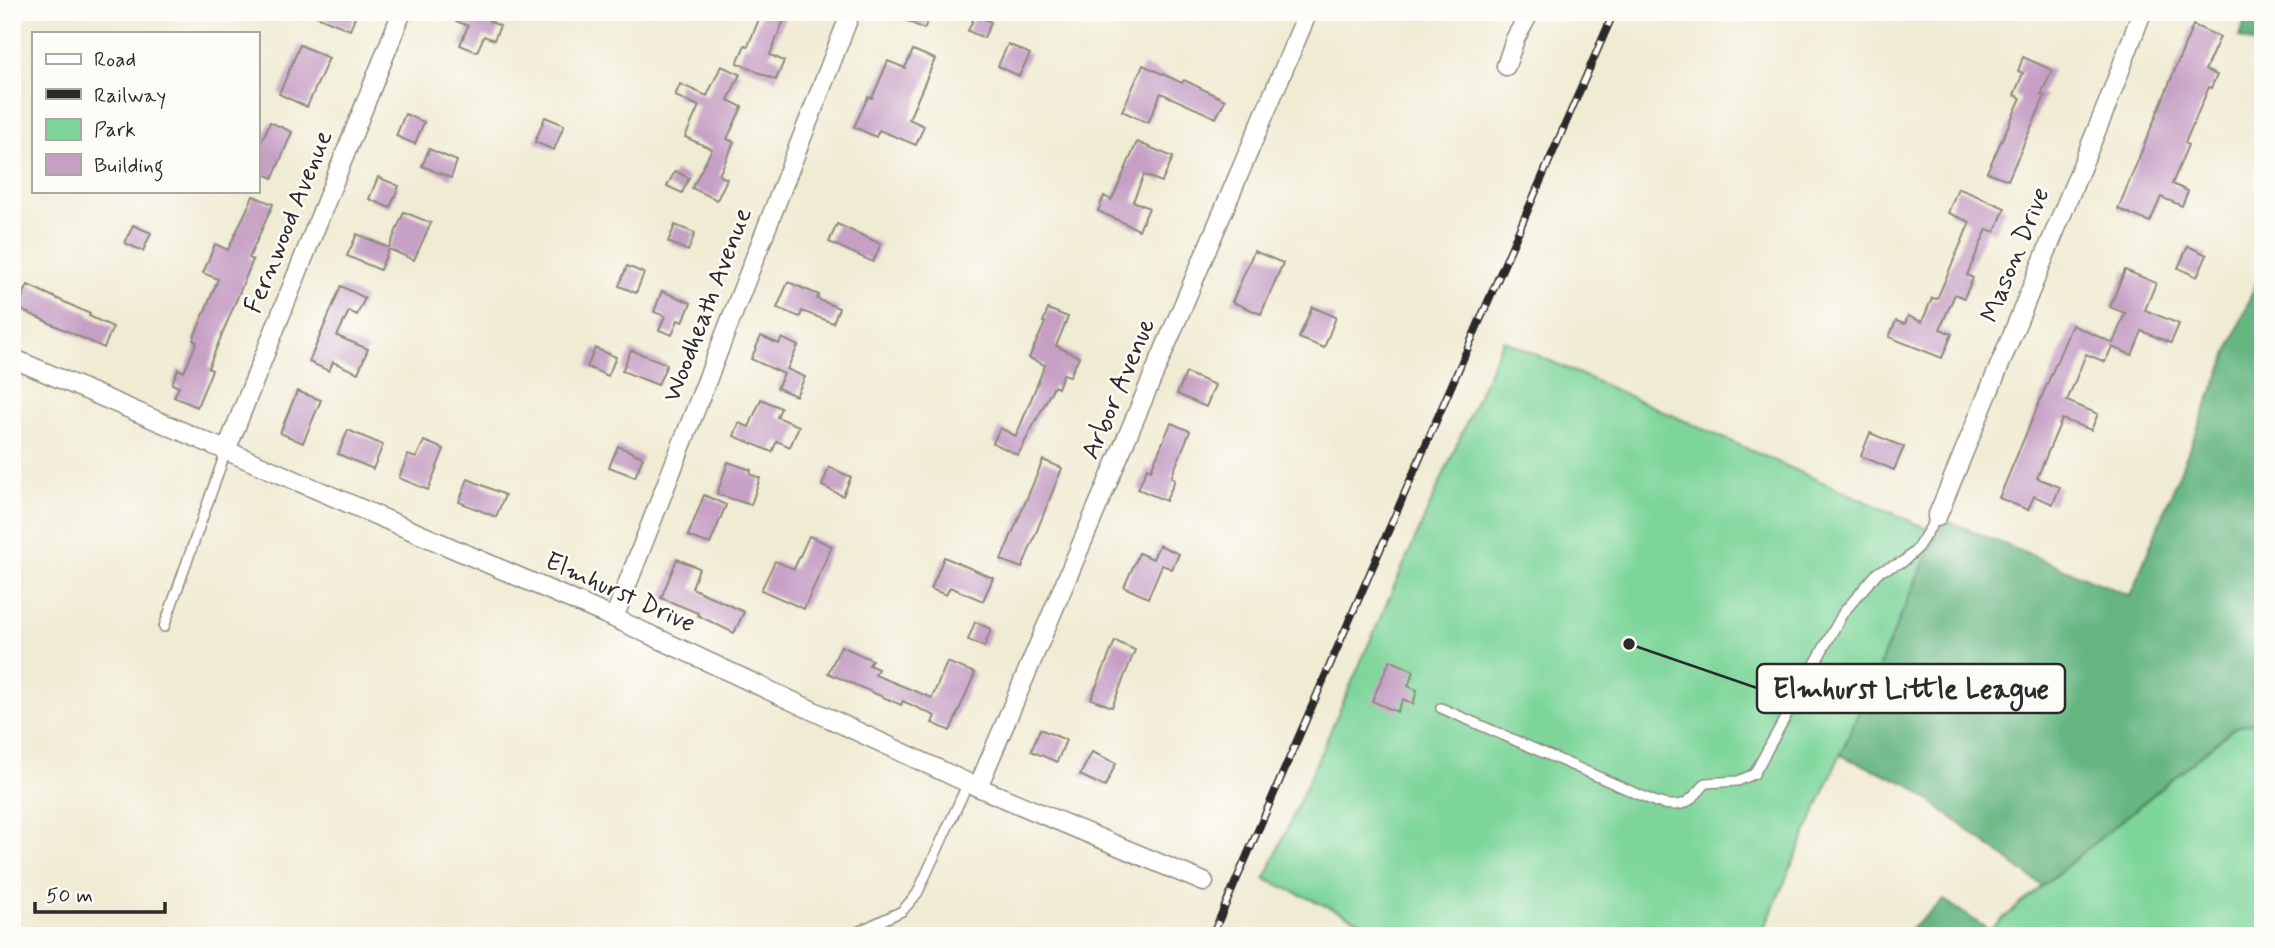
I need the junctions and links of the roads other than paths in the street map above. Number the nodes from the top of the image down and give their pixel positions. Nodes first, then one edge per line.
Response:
1 (402, 12) edge
2 (851, 12) edge
3 (1308, 12) edge
4 (1530, 12) edge
5 (2141, 12) edge
6 (1506, 66) dead end
7 (12, 358) edge
8 (226, 452) junction
9 (1937, 517) joint
10 (614, 618) junction
11 (164, 627) dead end
12 (1441, 708) dead end
13 (973, 785) junction
14 (1204, 882) dead end
15 (849, 936) edge

1 - 8 street, Fernwood Avenue
2 - 10 street, Woodheath Avenue
3 - 13 street, Arbor Avenue
4 - 6 street
5 - 9 street, Mason Drive
7 - 8 street, Elmhurst Drive
8 - 10 street, Elmhurst Drive
8 - 11 lane
9 - 12 lane
10 - 13 street, Elmhurst Drive
13 - 14 street, Elmhurst Drive
13 - 15 lane

